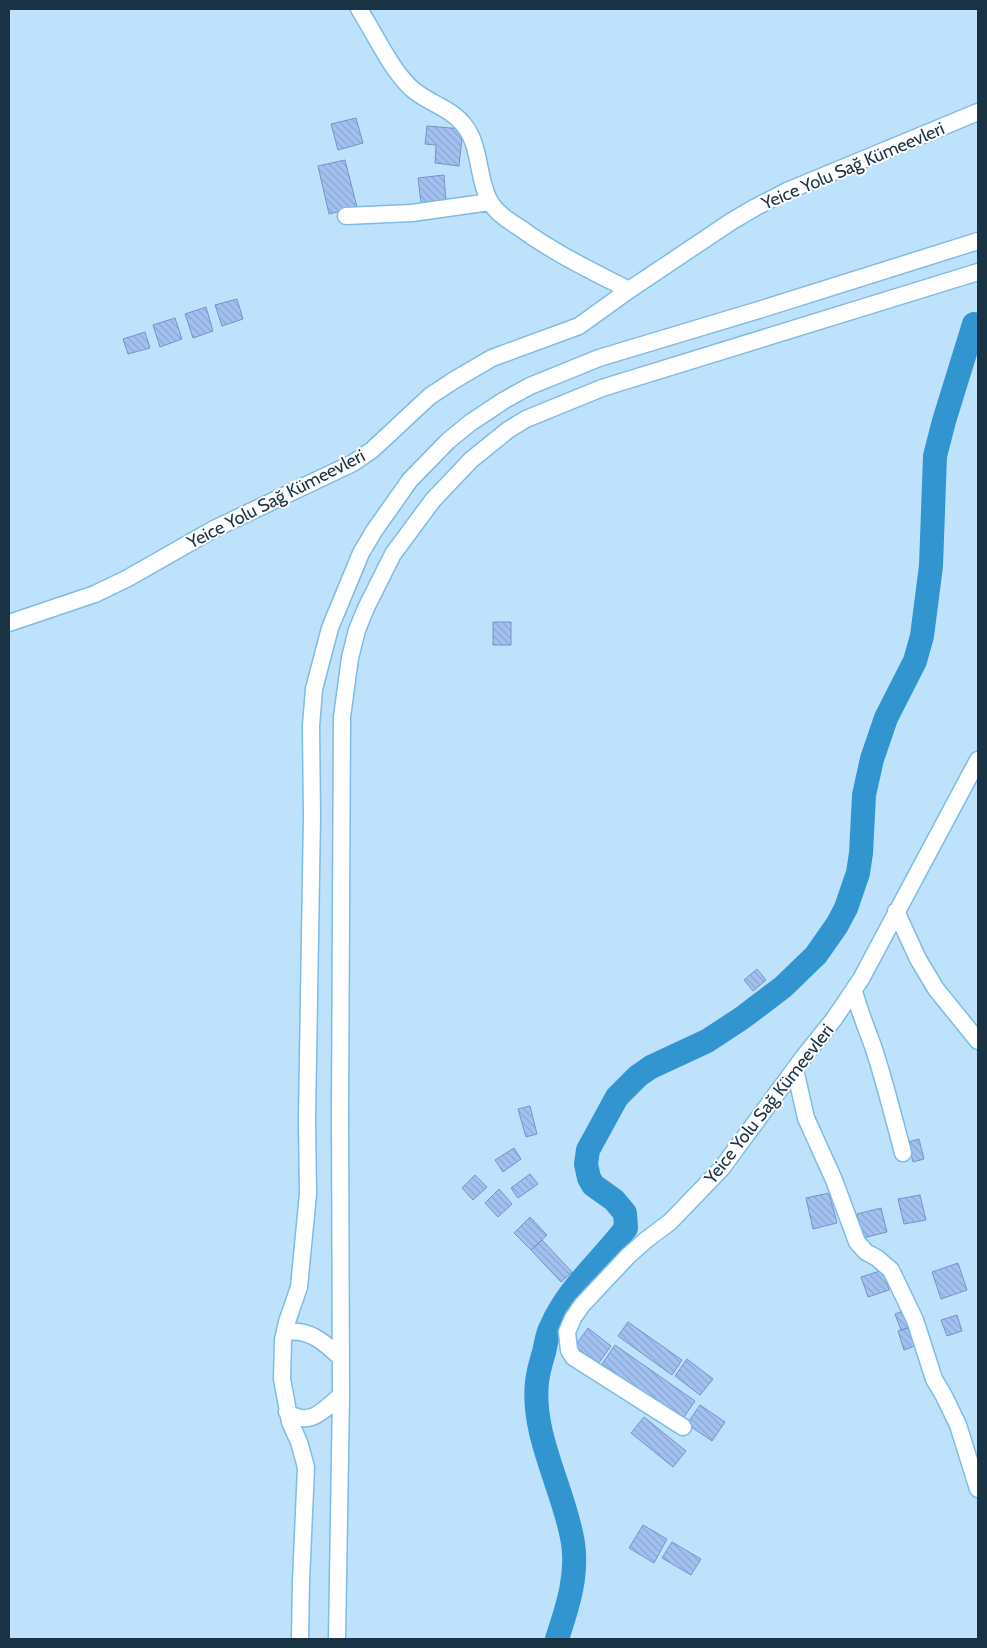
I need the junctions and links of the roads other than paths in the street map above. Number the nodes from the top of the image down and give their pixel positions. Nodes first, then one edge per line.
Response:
1 (359, 9) edge
2 (978, 112) edge
3 (490, 202) junction
4 (346, 216) dead end
5 (978, 241) edge
6 (978, 272) edge
7 (629, 290) junction
8 (9, 623) edge
9 (978, 760) edge
10 (896, 912) junction
11 (854, 991) junction
12 (978, 1041) edge
13 (795, 1069) junction
14 (903, 1153) dead end
15 (285, 1332) junction
16 (341, 1358) junction
17 (341, 1395) junction
18 (287, 1412) junction
19 (683, 1427) dead end
20 (978, 1489) edge
21 (300, 1639) edge
22 (337, 1639) edge

1 - 3 street
2 - 7 street, Yeice Yolu Sağ Kümeevleri
3 - 4 street
3 - 7 street
5 - 15 street
6 - 16 street
7 - 8 street, Yeice Yolu Sağ Kümeevleri
9 - 10 street, Yeice Yolu Sağ Kümeevleri
10 - 11 street, Yeice Yolu Sağ Kümeevleri
10 - 12 street
11 - 13 street, Yeice Yolu Sağ Kümeevleri
11 - 14 street
13 - 19 street, Yeice Yolu Sağ Kümeevleri
13 - 20 street
15 - 16 street
15 - 18 street
16 - 17 street
17 - 18 street
17 - 22 street
18 - 21 street

